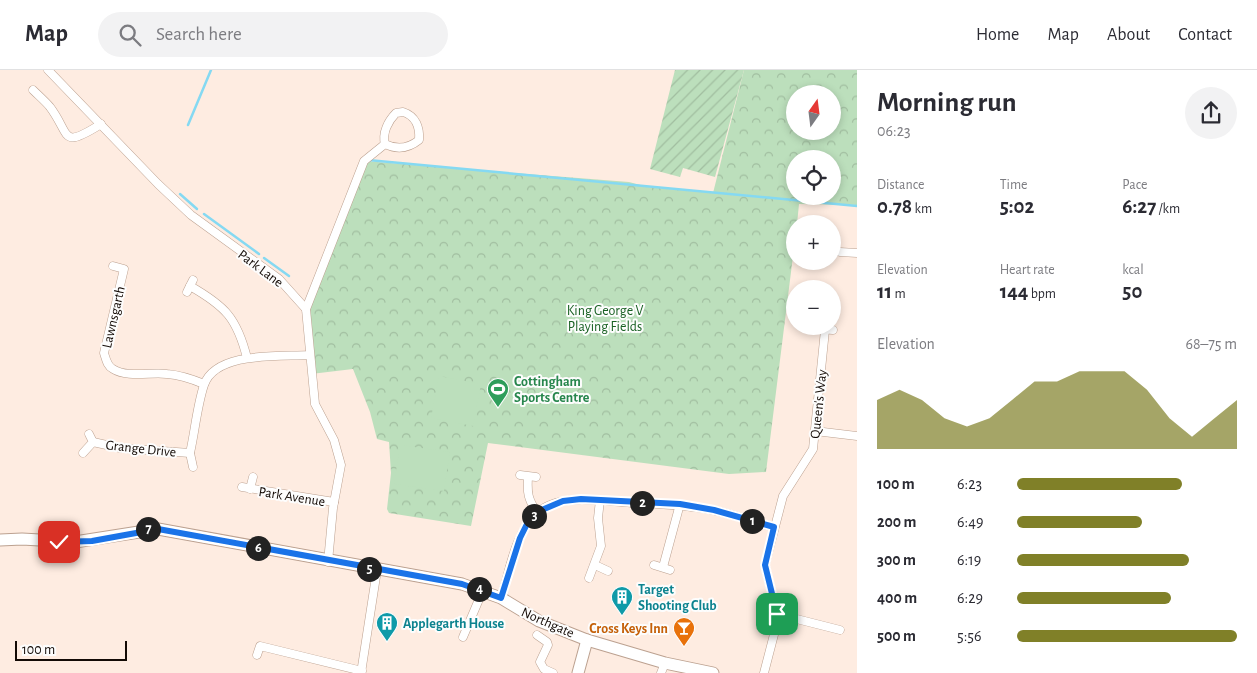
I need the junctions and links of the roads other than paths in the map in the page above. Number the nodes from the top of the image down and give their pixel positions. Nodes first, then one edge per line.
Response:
1 (48, 70) edge
2 (34, 90) dead end
3 (101, 124) junction
4 (384, 144) junction
5 (841, 253) edge
6 (857, 253) edge
7 (113, 266) dead end
8 (190, 286) dead end
9 (306, 309) junction
10 (825, 335) edge
11 (309, 355) junction
12 (247, 358) junction
13 (204, 384) junction
14 (815, 431) junction
15 (89, 434) dead end
16 (857, 436) edge
17 (93, 442) junction
18 (83, 452) dead end
19 (190, 453) junction
20 (193, 467) dead end
21 (528, 476) dead end
22 (253, 477) dead end
23 (600, 500) junction
24 (334, 502) junction
25 (680, 504) junction
26 (537, 512) junction
27 (774, 527) junction
28 (0, 540) edge
29 (328, 562) junction
30 (595, 565) junction
31 (654, 565) dead end
32 (377, 570) junction
33 (608, 571) dead end
34 (589, 578) dead end
35 (483, 590) junction
36 (501, 598) junction
37 (777, 614) junction
38 (840, 630) dead end
39 (537, 635) dead end
40 (463, 637) dead end
41 (587, 640) junction
42 (257, 655) dead end
43 (663, 668) edge
44 (362, 672) edge
45 (553, 673) edge
46 (578, 673) edge
47 (713, 673) edge
48 (764, 673) edge

1 - 3 street, Park Lane
2 - 3 street
3 - 9 street, Park Lane
4 - 4 street
4 - 9 street
5 - 6 street
7 - 13 street, Lawnsgarth
8 - 12 street
9 - 11 street
10 - 14 street, Queen's Way
11 - 12 street
11 - 24 street
12 - 13 street
13 - 19 street, Grange Drive
14 - 16 street
14 - 27 street, Queen's Way
15 - 17 street, Grange Drive
17 - 18 street, Grange Drive
17 - 19 street, Grange Drive
19 - 20 street, Grange Drive
21 - 26 street
22 - 24 street, Park Avenue
23 - 25 street
23 - 26 street
23 - 30 street
24 - 29 street
25 - 27 street
25 - 31 street
26 - 36 street
27 - 37 street, Queen's Way
28 - 29 street, Northgate
29 - 32 street, Northgate
30 - 33 street
30 - 34 street
32 - 35 street, Northgate
32 - 44 street
35 - 36 street, Northgate
35 - 40 street
36 - 41 street, Northgate
37 - 38 street
37 - 48 street, Queen's Way
39 - 45 street
41 - 43 street, Northgate
41 - 46 street
42 - 44 street
43 - 47 street, Northgate

